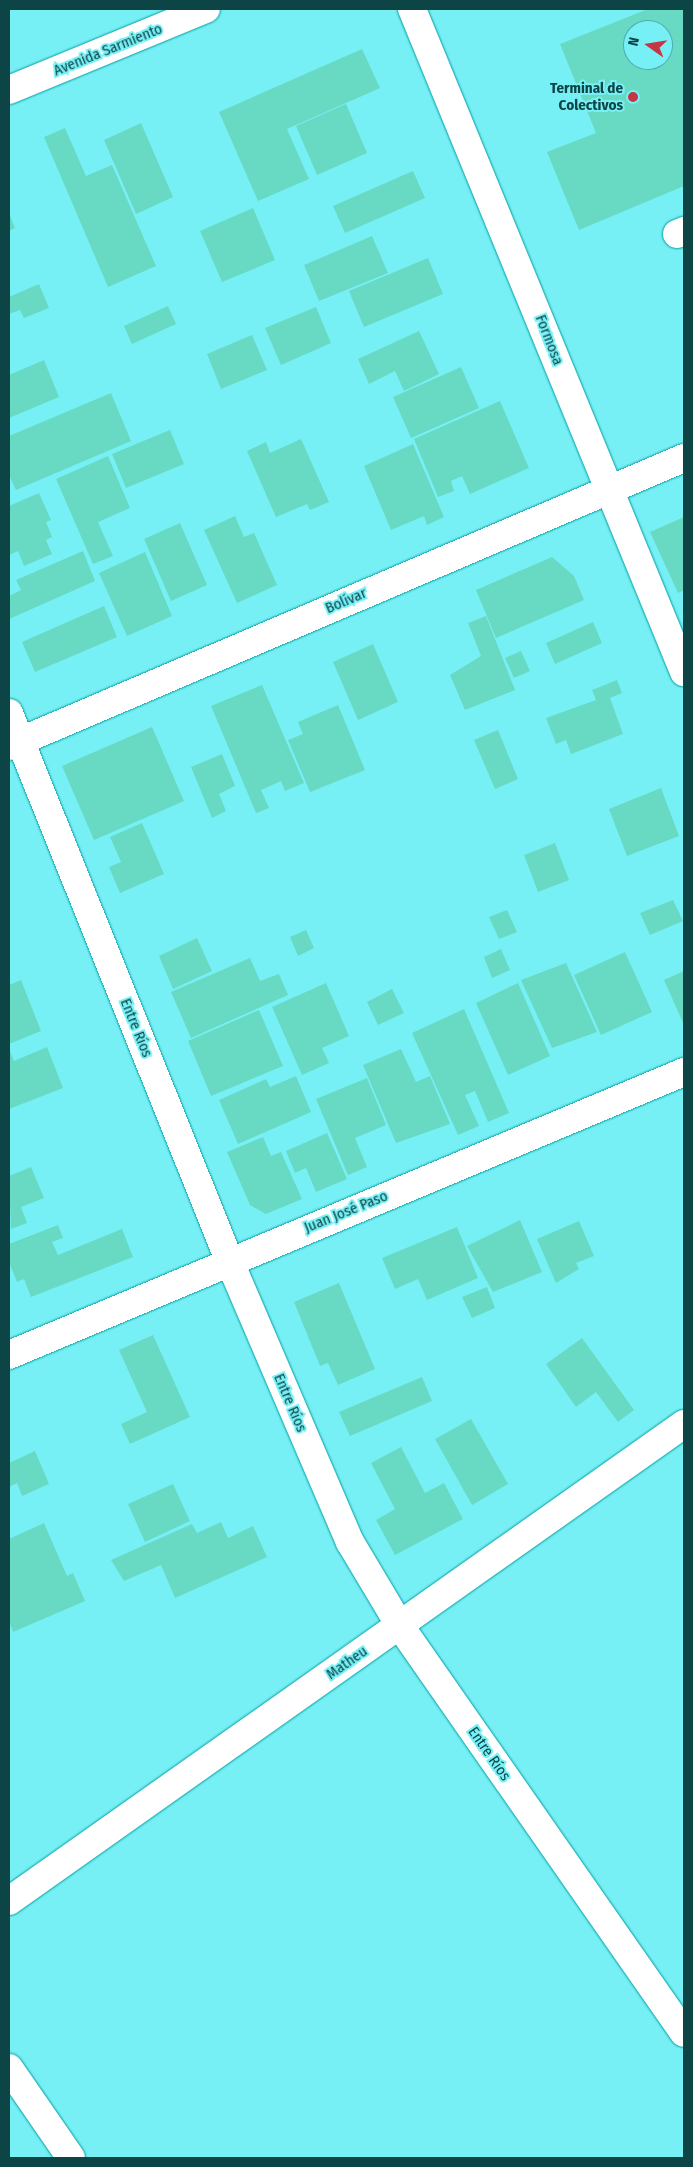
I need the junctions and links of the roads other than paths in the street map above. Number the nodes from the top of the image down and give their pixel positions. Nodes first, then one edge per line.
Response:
1 (206, 9) edge
2 (412, 9) edge
3 (9, 90) edge
4 (684, 458) edge
5 (607, 489) junction
6 (684, 672) edge
7 (9, 713) edge
8 (15, 744) edge
9 (684, 1072) edge
10 (229, 1260) junction
11 (9, 1355) edge
12 (684, 1424) edge
13 (400, 1626) junction
14 (9, 1901) edge
15 (684, 2032) edge
16 (9, 2068) edge
17 (71, 2158) edge

1 - 3 street, Avenida Sarmiento
2 - 5 street, Formosa
4 - 5 street, Bolívar
5 - 6 street, Formosa
5 - 8 street, Bolívar
7 - 8 street, Entre Ríos
8 - 10 street, Entre Ríos
9 - 10 street, Juan José Paso
10 - 11 street, Juan José Paso
10 - 13 street, Entre Ríos
12 - 13 street, Matheu
13 - 14 street, Matheu
13 - 15 street, Entre Ríos
16 - 17 street

